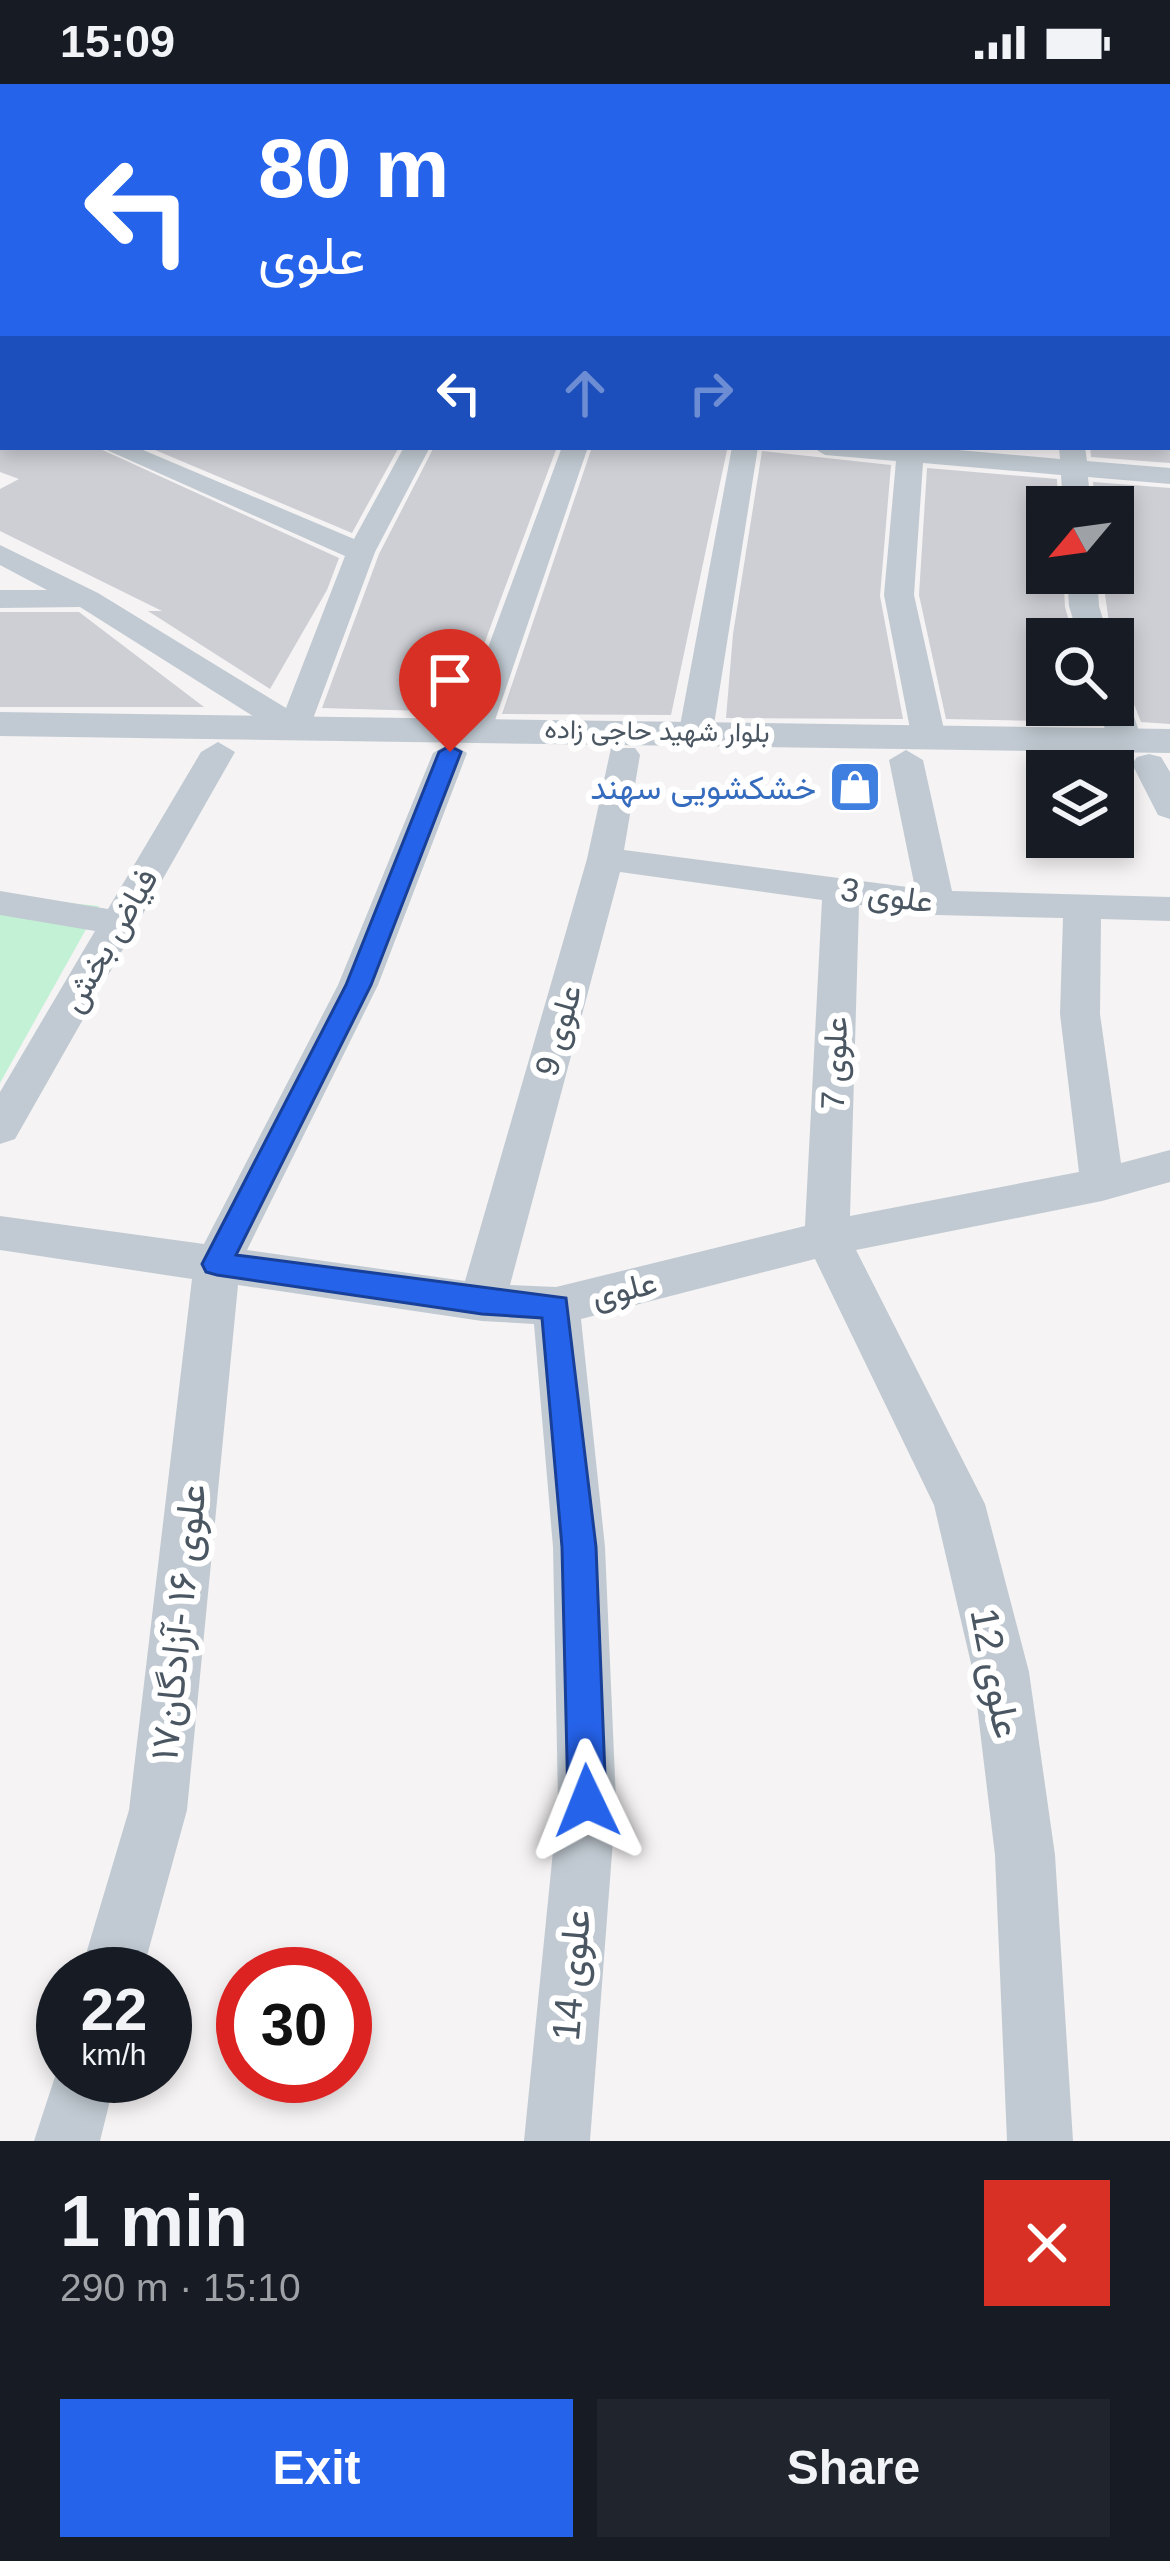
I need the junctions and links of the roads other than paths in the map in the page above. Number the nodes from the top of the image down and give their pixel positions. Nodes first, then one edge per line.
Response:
1 (120, 450) edge
2 (415, 450) edge
3 (574, 450) edge
4 (744, 450) edge
5 (910, 451) edge
6 (1073, 457) edge
7 (1170, 476) edge
8 (361, 552) junction
9 (0, 554) edge
10 (0, 599) edge
11 (87, 599) junction
12 (222, 723) junction
13 (0, 724) edge
14 (295, 728) junction
15 (696, 731) junction
16 (462, 741) junction
17 (1145, 742) edge
18 (917, 747) junction
19 (0, 749) edge
20 (623, 755) junction
21 (1170, 808) edge
22 (605, 859) junction
23 (841, 888) junction
24 (0, 903) edge
25 (936, 903) junction
26 (1082, 907) junction
27 (1170, 909) edge
28 (119, 922) junction
29 (0, 1128) edge
30 (1170, 1166) edge
31 (1102, 1184) junction
32 (0, 1233) edge
33 (827, 1238) junction
34 (217, 1264) junction
35 (482, 1302) junction
36 (556, 1306) junction
37 (119, 1947) edge
38 (77, 2103) edge
39 (67, 2141) edge
40 (557, 2141) edge
41 (1040, 2141) edge

1 - 8 street
2 - 8 street
3 - 16 street
4 - 15 street
5 - 6 street
5 - 18 street
6 - 7 street
8 - 14 street
9 - 11 street
10 - 11 street
11 - 12 street
12 - 13 street, بلوار شهید حاجی زاده
12 - 14 street, بلوار شهید حاجی زاده
12 - 16 street, بلوار شهید حاجی زاده
12 - 19 street, بلوار شهید حاجی زاده
12 - 28 street, فیاض بخش
14 - 16 street, بلوار شهید حاجی زاده
15 - 16 street, بلوار شهید حاجی زاده
15 - 18 street, بلوار شهید حاجی زاده
16 - 20 street, بلوار شهید حاجی زاده
16 - 34 street
17 - 18 street, بلوار شهید حاجی زاده
17 - 21 street
18 - 20 street, بلوار شهید حاجی زاده
18 - 25 street
20 - 22 street, علوی 9
22 - 23 street, علوی 3
22 - 35 street, علوی 9
23 - 25 street, علوی 3
23 - 33 street, علوی 7
24 - 28 street
25 - 26 street, علوی 3
26 - 27 street, علوی 3
26 - 31 street
28 - 29 street, فیاض بخش
30 - 31 street, علوی
31 - 33 street, علوی
32 - 34 street, علوی
33 - 36 street, علوی
33 - 41 street, علوی 12
34 - 35 street, علوی
34 - 37 street, علوی ۱۶ -آزادگان۱۷
35 - 36 street, علوی
36 - 40 street, علوی 14
38 - 39 street

